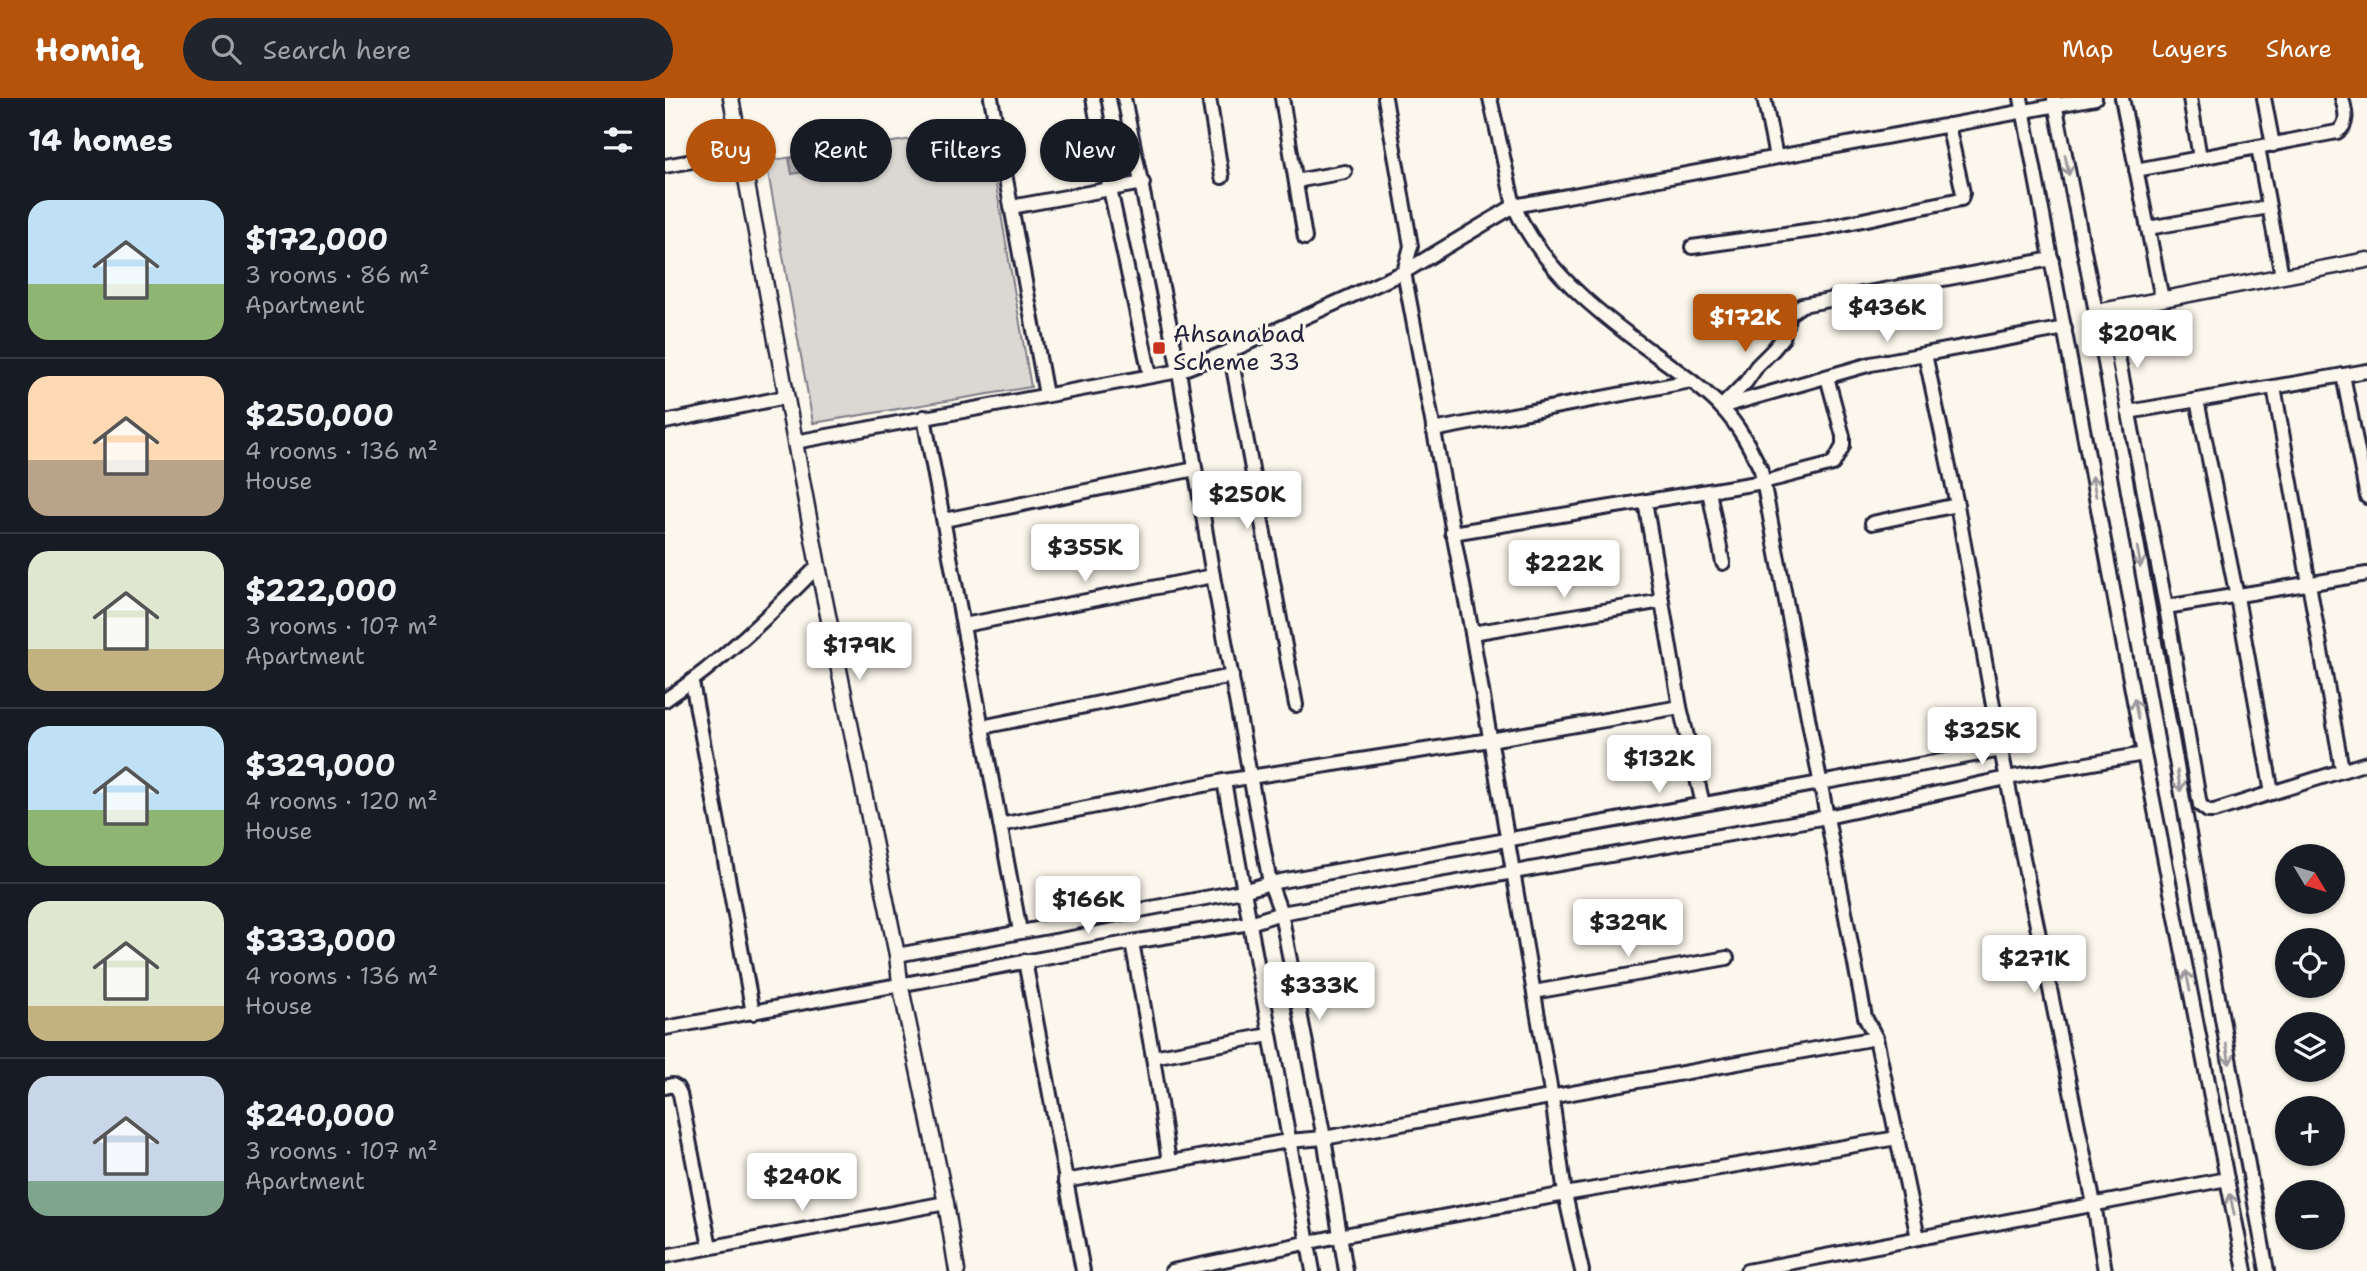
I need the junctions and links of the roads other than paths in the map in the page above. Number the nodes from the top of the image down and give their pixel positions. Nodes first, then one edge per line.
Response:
1 (731, 98) edge
2 (991, 98) edge
3 (1093, 98) edge
4 (1124, 98) edge
5 (1209, 98) edge
6 (1282, 98) edge
7 (1385, 98) edge
8 (1492, 98) edge
9 (1764, 98) edge
10 (2021, 98) edge
11 (2095, 98) edge
12 (2122, 98) edge
13 (2190, 98) edge
14 (2264, 98) edge
15 (2342, 98) edge
16 (2055, 102) edge
17 (2024, 112) junction
18 (735, 119) edge
19 (1948, 125) junction
20 (2273, 145) junction
21 (2258, 148) junction
22 (1776, 157) junction
23 (2200, 158) junction
24 (686, 162) edge
25 (665, 166) edge
26 (2136, 170) junction
27 (1345, 172) dead end
28 (1222, 177) dead end
29 (1296, 181) junction
30 (747, 182) edge
31 (1143, 183) junction
32 (1109, 189) junction
33 (1514, 206) junction
34 (1011, 207) junction
35 (2269, 207) junction
36 (2148, 229) junction
37 (1305, 238) dead end
38 (1692, 247) dead end
39 (2052, 259) junction
40 (2367, 260) edge
41 (1404, 272) junction
42 (2282, 276) junction
43 (2162, 299) junction
44 (2095, 312) junction
45 (2065, 328) junction
46 (2114, 335) dead end
47 (1230, 351) junction
48 (1925, 354) junction
49 (1179, 370) junction
50 (2367, 371) edge
51 (1150, 375) junction
52 (2343, 375) junction
53 (1827, 377) junction
54 (1691, 381) junction
55 (2274, 387) junction
56 (1046, 395) junction
57 (786, 397) junction
58 (2197, 400) junction
59 (1720, 407) junction
60 (2129, 412) junction
61 (924, 417) junction
62 (665, 422) edge
63 (1433, 430) junction
64 (795, 442) junction
65 (1195, 469) junction
66 (1763, 482) junction
67 (1709, 491) junction
68 (2367, 497) edge
69 (1645, 501) junction
70 (1957, 505) junction
71 (944, 520) junction
72 (1872, 523) dead end
73 (1452, 533) junction
74 (1723, 563) dead end
75 (818, 566) junction
76 (2367, 574) edge
77 (1213, 576) junction
78 (2311, 584) junction
79 (2237, 597) junction
80 (1662, 601) junction
81 (2166, 607) junction
82 (964, 625) junction
83 (1472, 633) junction
84 (1232, 676) junction
85 (692, 682) junction
86 (665, 701) edge
87 (1296, 705) dead end
88 (1680, 707) junction
89 (982, 727) junction
90 (1490, 740) junction
91 (2001, 750) junction
92 (2144, 754) junction
93 (2367, 763) edge
94 (2342, 769) junction
95 (1252, 778) junction
96 (2007, 778) junction
97 (1223, 781) junction
98 (1820, 783) junction
99 (2272, 793) junction
100 (1703, 804) junction
101 (1826, 817) junction
102 (1000, 825) junction
103 (1508, 839) junction
104 (1514, 872) junction
105 (1270, 883) junction
106 (1243, 891) junction
107 (1281, 913) junction
108 (1250, 923) junction
109 (1020, 931) junction
110 (1132, 942) junction
111 (897, 955) junction
112 (1727, 958) dead end
113 (1025, 961) junction
114 (900, 984) junction
115 (1534, 992) junction
116 (753, 1013) junction
117 (665, 1028) edge
118 (1269, 1035) junction
119 (1876, 1038) junction
120 (1153, 1057) junction
121 (665, 1087) edge
122 (1552, 1098) junction
123 (1324, 1138) junction
124 (1897, 1138) junction
125 (1288, 1141) junction
126 (1169, 1162) junction
127 (2227, 1179) junction
128 (1065, 1181) junction
129 (1565, 1194) junction
130 (946, 1203) junction
131 (2094, 1204) junction
132 (1339, 1236) junction
133 (1918, 1238) junction
134 (1309, 1243) junction
135 (710, 1247) junction
136 (665, 1256) edge
137 (957, 1271) edge
138 (1083, 1271) edge
139 (1172, 1271) edge
140 (1313, 1271) edge
141 (1346, 1271) edge
142 (1582, 1271) edge
143 (1747, 1271) edge
144 (2105, 1271) edge
145 (2245, 1271) edge
146 (2267, 1271) edge

1 - 18 street
2 - 34 street
3 - 32 street
4 - 31 street
5 - 28 street
6 - 29 street
7 - 41 street
8 - 33 street
9 - 22 street
10 - 17 street
11 - 16 street
12 - 26 street
13 - 23 street
14 - 20 street
15 - 20 street
16 - 17 street
16 -> 44 street
17 - 19 street
17 - 39 street
19 - 22 street
19 - 38 street
20 - 21 street
21 - 23 street
21 - 35 street
22 - 33 street
23 - 26 street
24 - 25 street
26 - 36 street
27 - 29 street
29 - 37 street
30 - 57 street
31 - 32 street
31 - 49 street
32 - 34 street
32 - 51 street
33 - 41 street
33 - 54 street
34 - 56 street
35 - 36 street
35 - 42 street
36 - 43 street
39 - 45 street
39 - 59 street
40 - 42 street
41 - 47 street
41 - 63 street
42 - 43 street
43 - 44 street
44 -> 146 street
45 - 48 street
92 -> 45 street
46 - 60 street
47 - 49 street
47 - 87 street
48 - 53 street
48 - 70 street
49 - 51 street
49 - 65 street
50 - 52 street
51 - 56 street
52 - 55 street
52 - 68 street
53 - 59 street
53 - 66 street
54 - 59 street
54 - 63 street
55 - 58 street
55 - 78 street
56 - 61 street
57 - 62 street
57 - 64 street
58 - 60 street
58 - 79 street
59 - 66 street
60 - 81 street
61 - 64 street
61 - 71 street
63 - 73 street
64 - 75 street
65 - 71 street
65 - 77 street
66 - 67 street
66 - 98 street
67 - 69 street
67 - 74 street
69 - 73 street
69 - 80 street
70 - 72 street
70 - 91 street
71 - 82 street
73 - 83 street
75 - 85 street
75 - 111 street
76 - 78 street
77 - 82 street
77 - 84 street
78 - 79 street
78 - 94 street
79 - 81 street
79 - 99 street
80 - 83 street
80 - 88 street
81 - 99 street
82 - 89 street
83 - 90 street
84 - 89 street
84 - 95 street
85 - 86 street
85 - 116 street
88 - 90 street
88 - 100 street
89 - 102 street
90 - 95 street
90 - 103 street
91 - 96 street
91 - 98 street
92 - 96 street
127 -> 92 street
93 - 94 street
94 - 99 street
95 - 97 street
95 - 105 street
96 - 101 street
96 - 131 street
97 - 102 street
97 - 106 street
98 - 100 street
98 - 101 street
100 - 103 street
101 - 104 street
101 - 119 street
102 - 109 street
103 - 104 street
103 - 105 street
104 - 107 street
104 - 115 street
105 - 106 street
105 - 107 street
106 - 108 street
106 - 109 street
107 - 108 street
107 - 123 street
108 - 110 street
108 - 118 street
109 - 111 street
110 - 113 street
110 - 120 street
111 - 114 street
112 - 115 street
113 - 114 street
113 - 128 street
114 - 116 street
114 - 130 street
115 - 122 street
116 - 117 street
118 - 120 street
118 - 125 street
119 - 122 street
119 - 124 street
120 - 126 street
121 - 135 street
122 - 123 street
122 - 129 street
123 - 125 street
123 - 132 street
124 - 129 street
124 - 133 street
125 - 126 street
125 - 134 street
126 - 128 street
127 - 131 street
145 -> 127 street
128 - 138 street
129 - 132 street
129 - 142 street
130 - 135 street
130 - 137 street
131 - 133 street
131 - 144 street
132 - 134 street
132 - 141 street
133 - 143 street
134 - 139 street
134 - 140 street
135 - 136 street

